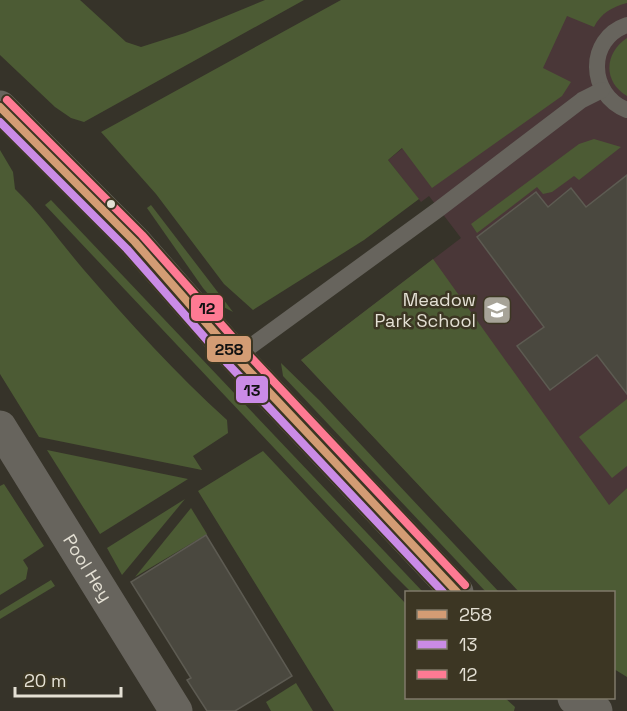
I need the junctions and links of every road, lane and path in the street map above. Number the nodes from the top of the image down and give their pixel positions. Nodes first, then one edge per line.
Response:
1 (627, 25) edge
2 (602, 90) junction
3 (0, 107) edge
4 (627, 110) edge
5 (236, 357) junction
6 (0, 427) edge
7 (456, 591) edge
8 (567, 699) edge
9 (576, 699) edge
10 (176, 711) edge
11 (558, 711) edge
12 (596, 711) edge

1 - 2 lane
2 - 4 lane
2 - 5 lane
3 - 5 street
5 - 7 street
6 - 10 street, Pool Hey
8 - 11 street
9 - 12 street

